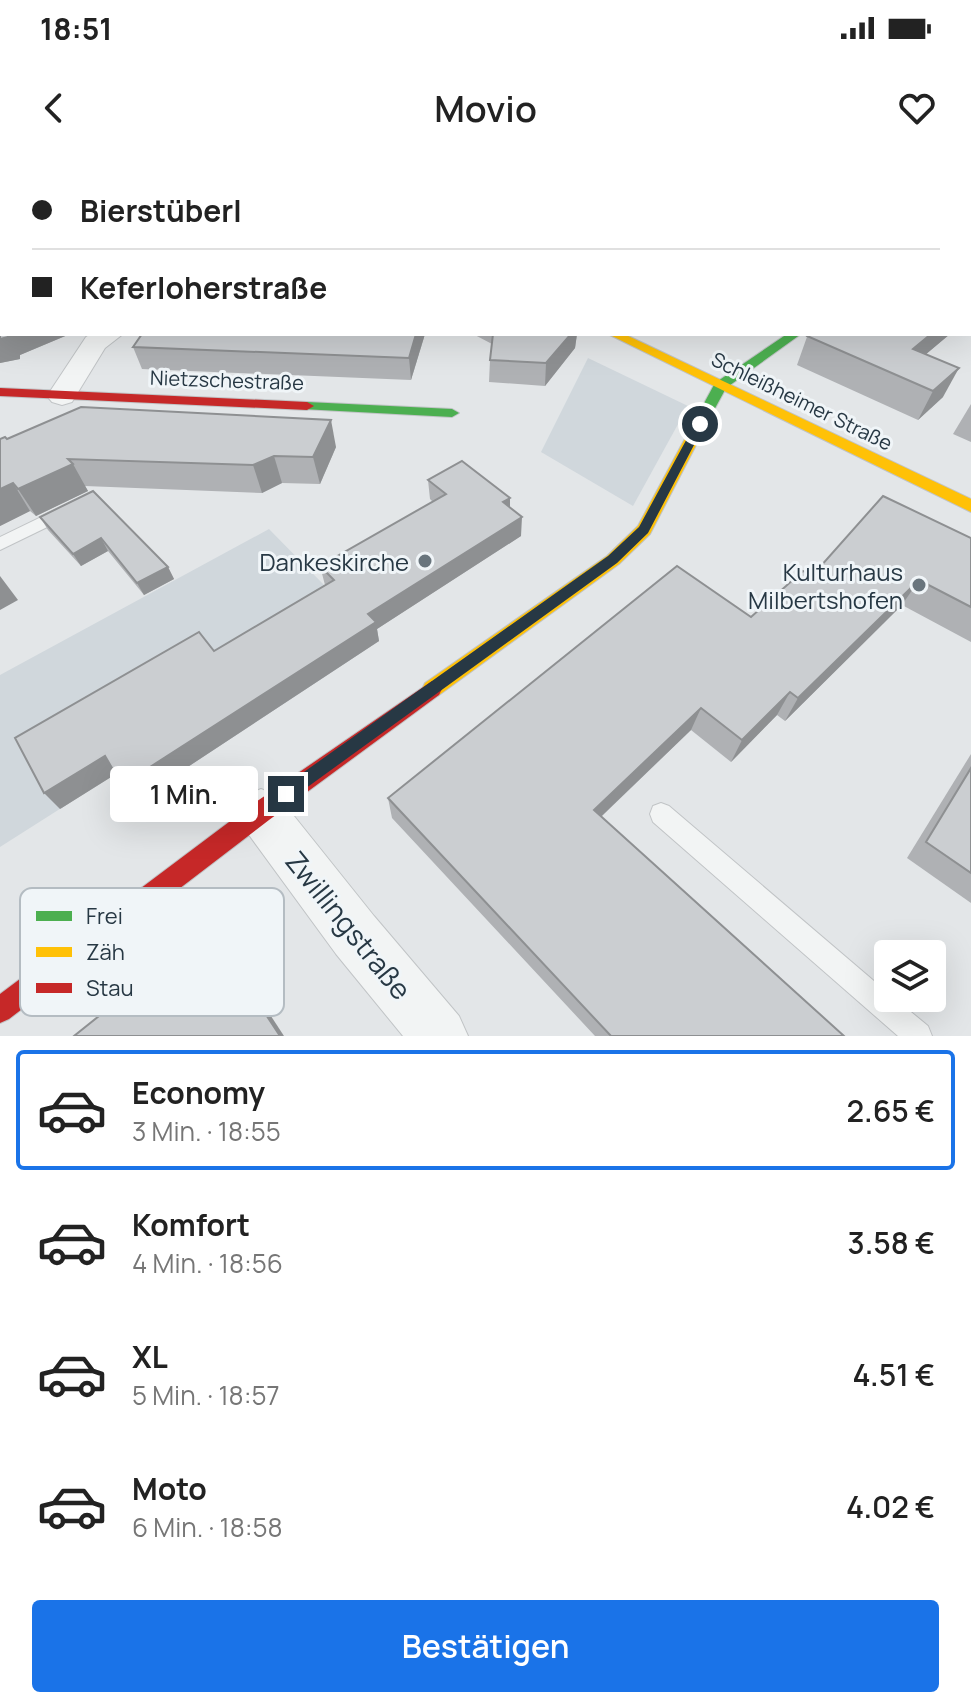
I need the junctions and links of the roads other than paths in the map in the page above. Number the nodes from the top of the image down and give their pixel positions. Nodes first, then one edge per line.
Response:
1 (107, 336) edge
2 (618, 336) edge
3 (792, 336) edge
4 (720, 386) junction
5 (0, 392) edge
6 (62, 396) junction
7 (452, 413) dead end
8 (85, 501) edge
9 (971, 506) edge
10 (0, 544) edge
11 (261, 812) junction
12 (661, 814) dead end
13 (161, 888) edge
14 (20, 995) edge
15 (0, 1010) edge
16 (439, 1036) edge
17 (918, 1036) edge

1 - 6 street
2 - 4 street, Schleißheimer Straße
3 - 4 street
4 - 9 street, Schleißheimer Straße
4 - 11 street
5 - 6 street, Nietzschestraße
6 - 7 street, Nietzschestraße
8 - 10 lane
11 - 13 street
11 - 16 street, Zwillingstraße
12 - 17 lane
14 - 15 street

